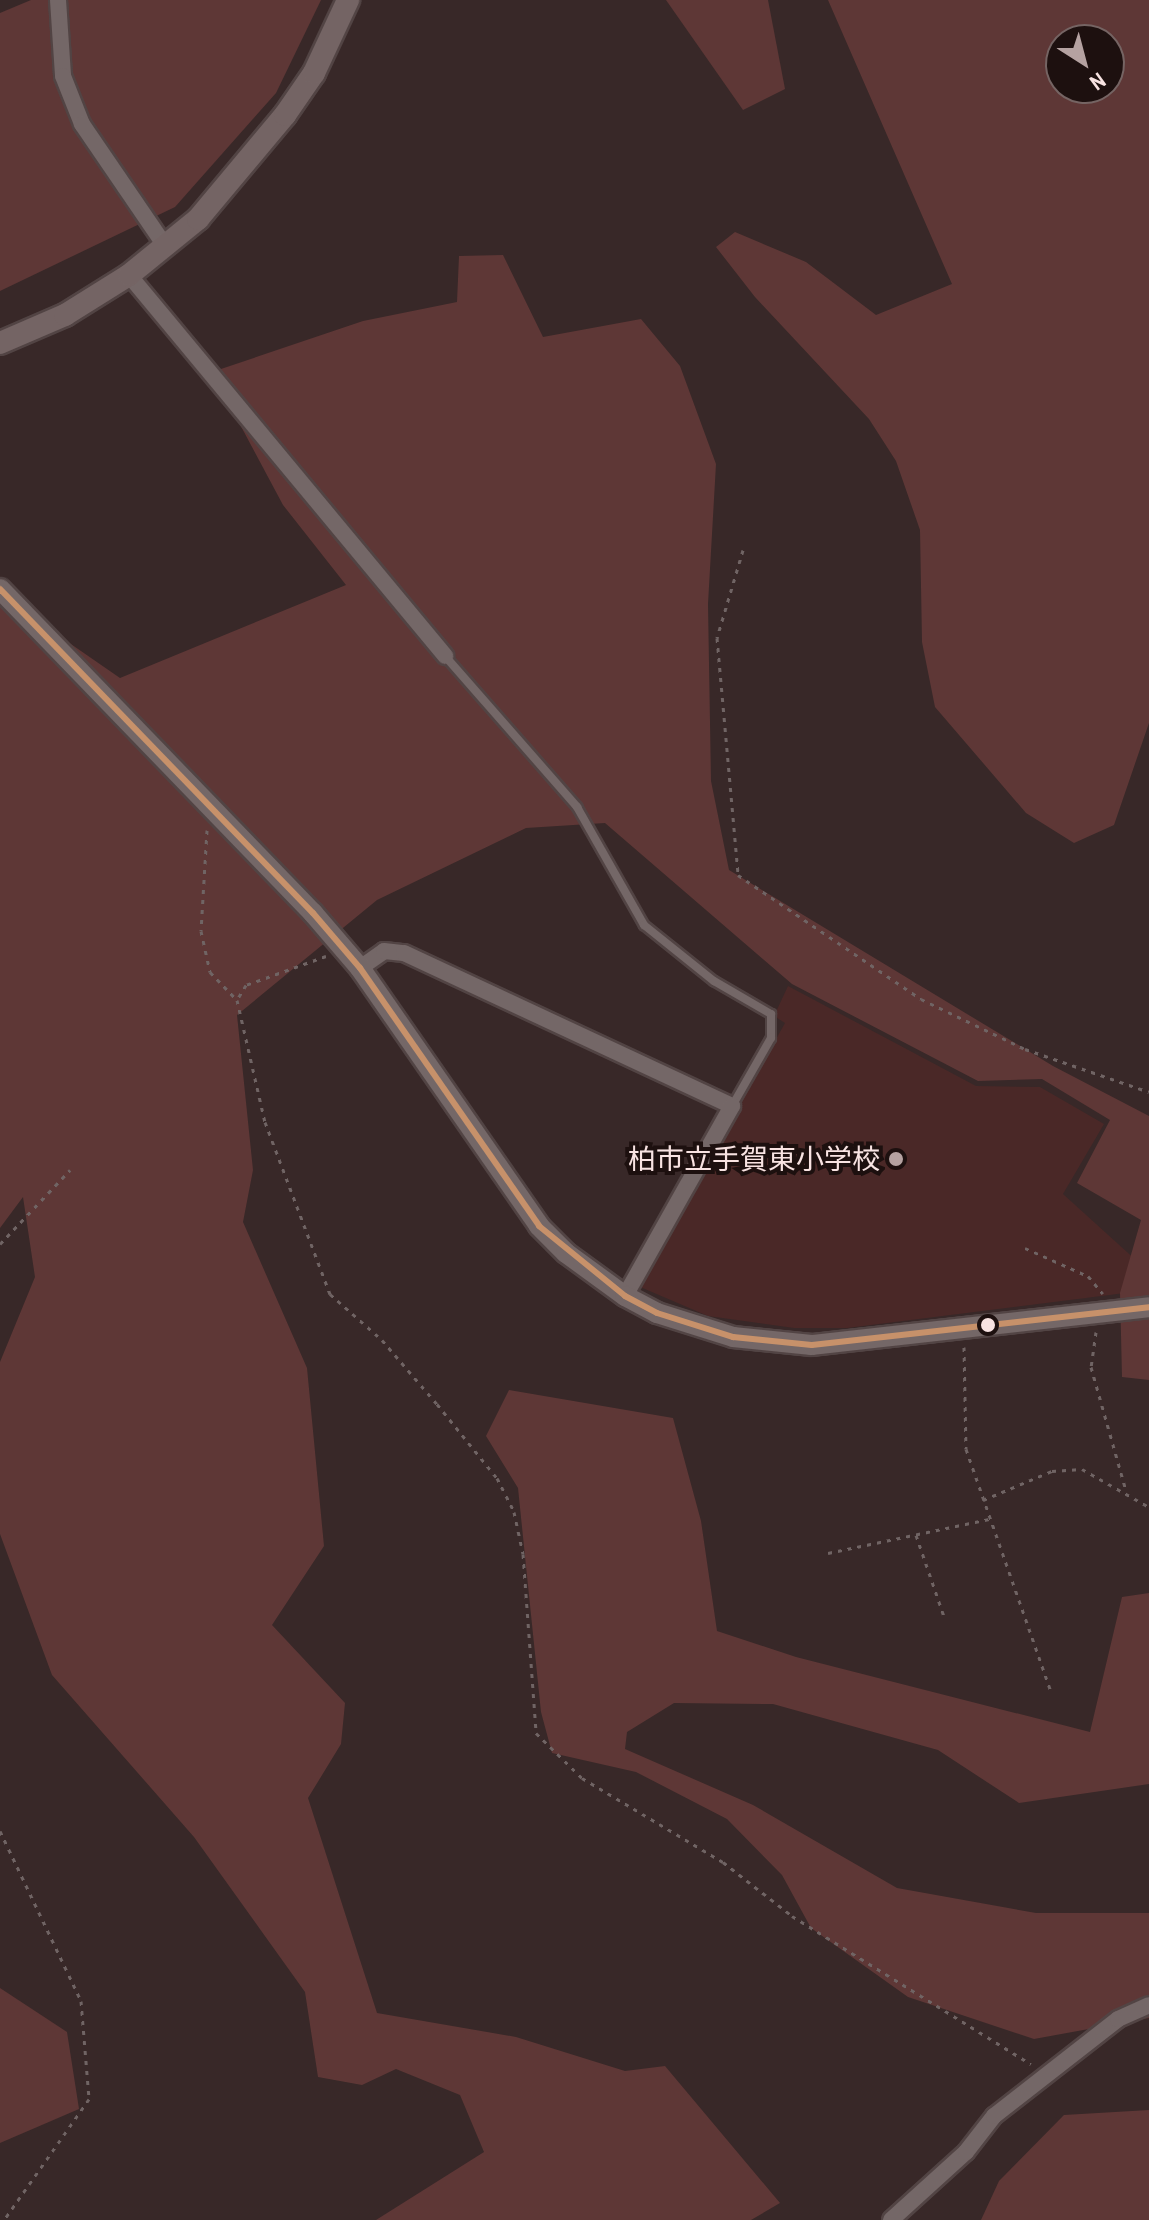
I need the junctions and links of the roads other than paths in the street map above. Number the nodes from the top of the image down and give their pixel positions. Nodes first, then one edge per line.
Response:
1 (58, 0) edge
2 (348, 0) edge
3 (166, 247) junction
4 (129, 275) junction
5 (0, 343) edge
6 (0, 589) edge
7 (445, 656) joint
8 (360, 968) junction
9 (732, 1106) junction
10 (625, 1296) junction
11 (1149, 1307) edge
12 (1149, 2005) edge
13 (891, 2220) edge

1 - 3 street
2 - 3 main road
3 - 4 main road
4 - 5 main road
4 - 7 street
6 - 8 street
7 - 9 lane
8 - 9 street
8 - 10 street
9 - 10 street
10 - 11 street
12 - 13 street

